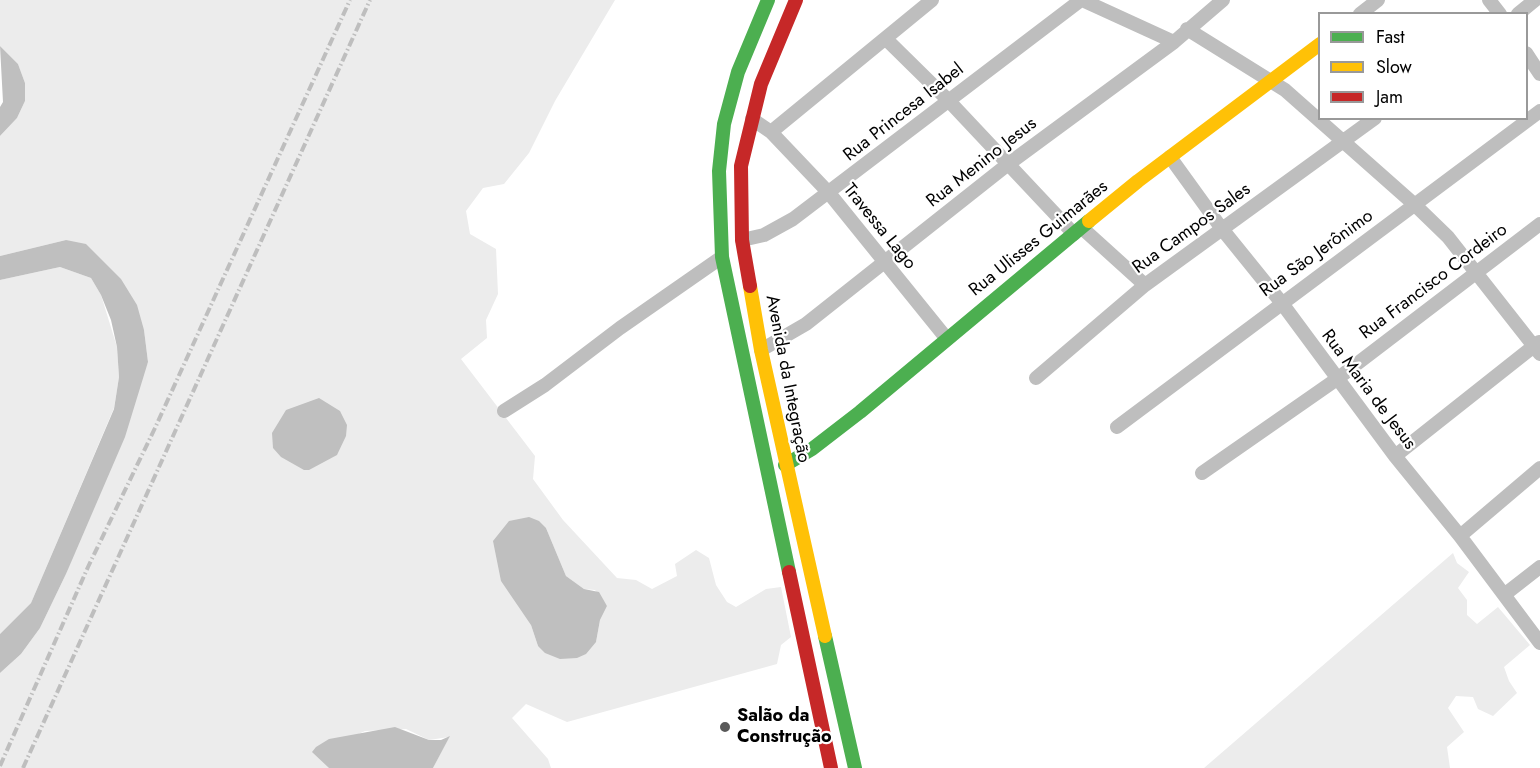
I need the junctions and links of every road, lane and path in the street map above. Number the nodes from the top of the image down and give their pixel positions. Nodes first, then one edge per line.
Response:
1 (768, 0) edge
2 (796, 0) edge
3 (932, 0) edge
4 (1082, 0) edge
5 (1223, 0) edge
6 (1378, 0) edge
7 (1489, 0) edge
8 (1535, 0) edge
9 (1363, 12) edge
10 (1498, 12) edge
11 (1520, 12) edge
12 (1187, 28) junction
13 (886, 39) junction
14 (1174, 42) junction
15 (1318, 45) edge
16 (1528, 55) edge
17 (1540, 74) edge
18 (1270, 81) junction
19 (948, 100) junction
20 (1540, 111) edge
21 (752, 119) junction
22 (1318, 119) edge
23 (1320, 120) edge
24 (1372, 120) edge
25 (771, 132) junction
26 (1344, 141) junction
27 (1170, 157) junction
28 (1007, 165) junction
29 (829, 193) junction
30 (1415, 205) junction
31 (1540, 224) edge
32 (1222, 229) junction
33 (1078, 231) junction
34 (742, 240) junction
35 (722, 257) junction
36 (885, 262) junction
37 (1475, 274) junction
38 (1145, 285) junction
39 (1281, 302) junction
40 (947, 339) junction
41 (1538, 347) edge
42 (761, 350) junction
43 (1036, 378) dead end
44 (1337, 379) junction
45 (504, 411) dead end
46 (1117, 427) dead end
47 (1395, 456) junction
48 (785, 465) junction
49 (1540, 468) edge
50 (1202, 473) dead end
51 (1460, 536) junction
52 (1540, 567) edge
53 (812, 573) junction
54 (791, 578) junction
55 (1504, 595) junction
56 (818, 605) junction
57 (797, 610) junction
58 (1540, 643) edge
59 (831, 768) edge
60 (855, 768) edge

1 - 35 main road, Avenida da Integração
2 - 21 main road, Avenida da Integração
3 - 13 street
4 - 14 street
4 - 19 street, Rua Princesa Isabel
5 - 12 street, Rua Menino Jesus
6 - 9 street
7 - 10 street
8 - 11 street
12 - 14 street, Rua Menino Jesus
12 - 18 street
13 - 19 street
13 - 25 street
14 - 28 street, Rua Menino Jesus
15 - 18 main road, Rua Ulisses Guimarães
16 - 17 street
18 - 22 street
18 - 27 main road, Rua Ulisses Guimarães
19 - 28 street
19 - 29 street, Rua Princesa Isabel
20 - 30 street, Rua São Jerônimo
21 - 25 street, Travessa Lago
21 - 34 main road, Avenida da Integração
23 - 26 street
24 - 26 street, Rua Campos Sales
25 - 29 street, Travessa Lago
26 - 30 street
26 - 32 street, Rua Campos Sales
27 - 32 street, Rua Maria de Jesus
27 - 33 main road, Rua Ulisses Guimarães
28 - 33 street
28 - 36 street, Rua Menino Jesus
29 - 34 street, Rua Princesa Isabel
29 - 36 street, Travessa Lago
30 - 37 street
30 - 39 street, Rua São Jerônimo
31 - 37 street, Rua Francisco Cordeiro
32 - 38 street, Rua Campos Sales
32 - 39 street, Rua Maria de Jesus
33 - 38 street
33 - 40 main road, Rua Ulisses Guimarães
34 - 42 main road, Avenida da Integração
35 - 45 street
35 - 54 main road, Avenida da Integração
36 - 40 street, Travessa Lago
36 - 42 street, Rua Menino Jesus
37 - 41 street
37 - 44 street, Rua Francisco Cordeiro
38 - 43 street, Rua Campos Sales
39 - 44 street, Rua Maria de Jesus
39 - 46 street, Rua São Jerônimo
40 - 48 main road, Rua Ulisses Guimarães
41 - 47 street
42 - 48 main road, Avenida da Integração
44 - 47 street, Rua Maria de Jesus
44 - 50 street, Rua Francisco Cordeiro
47 - 51 street, Rua Maria de Jesus
48 - 53 main road, Avenida da Integração
49 - 51 street
51 - 55 street, Rua Maria de Jesus
52 - 55 street
53 - 54 main road
53 - 56 main road, Avenida da Integração
54 - 57 main road, Avenida da Integração
55 - 58 street, Rua Maria de Jesus
56 - 57 main road
56 - 60 main road, Avenida da Integração
57 - 59 main road, Avenida da Integração

